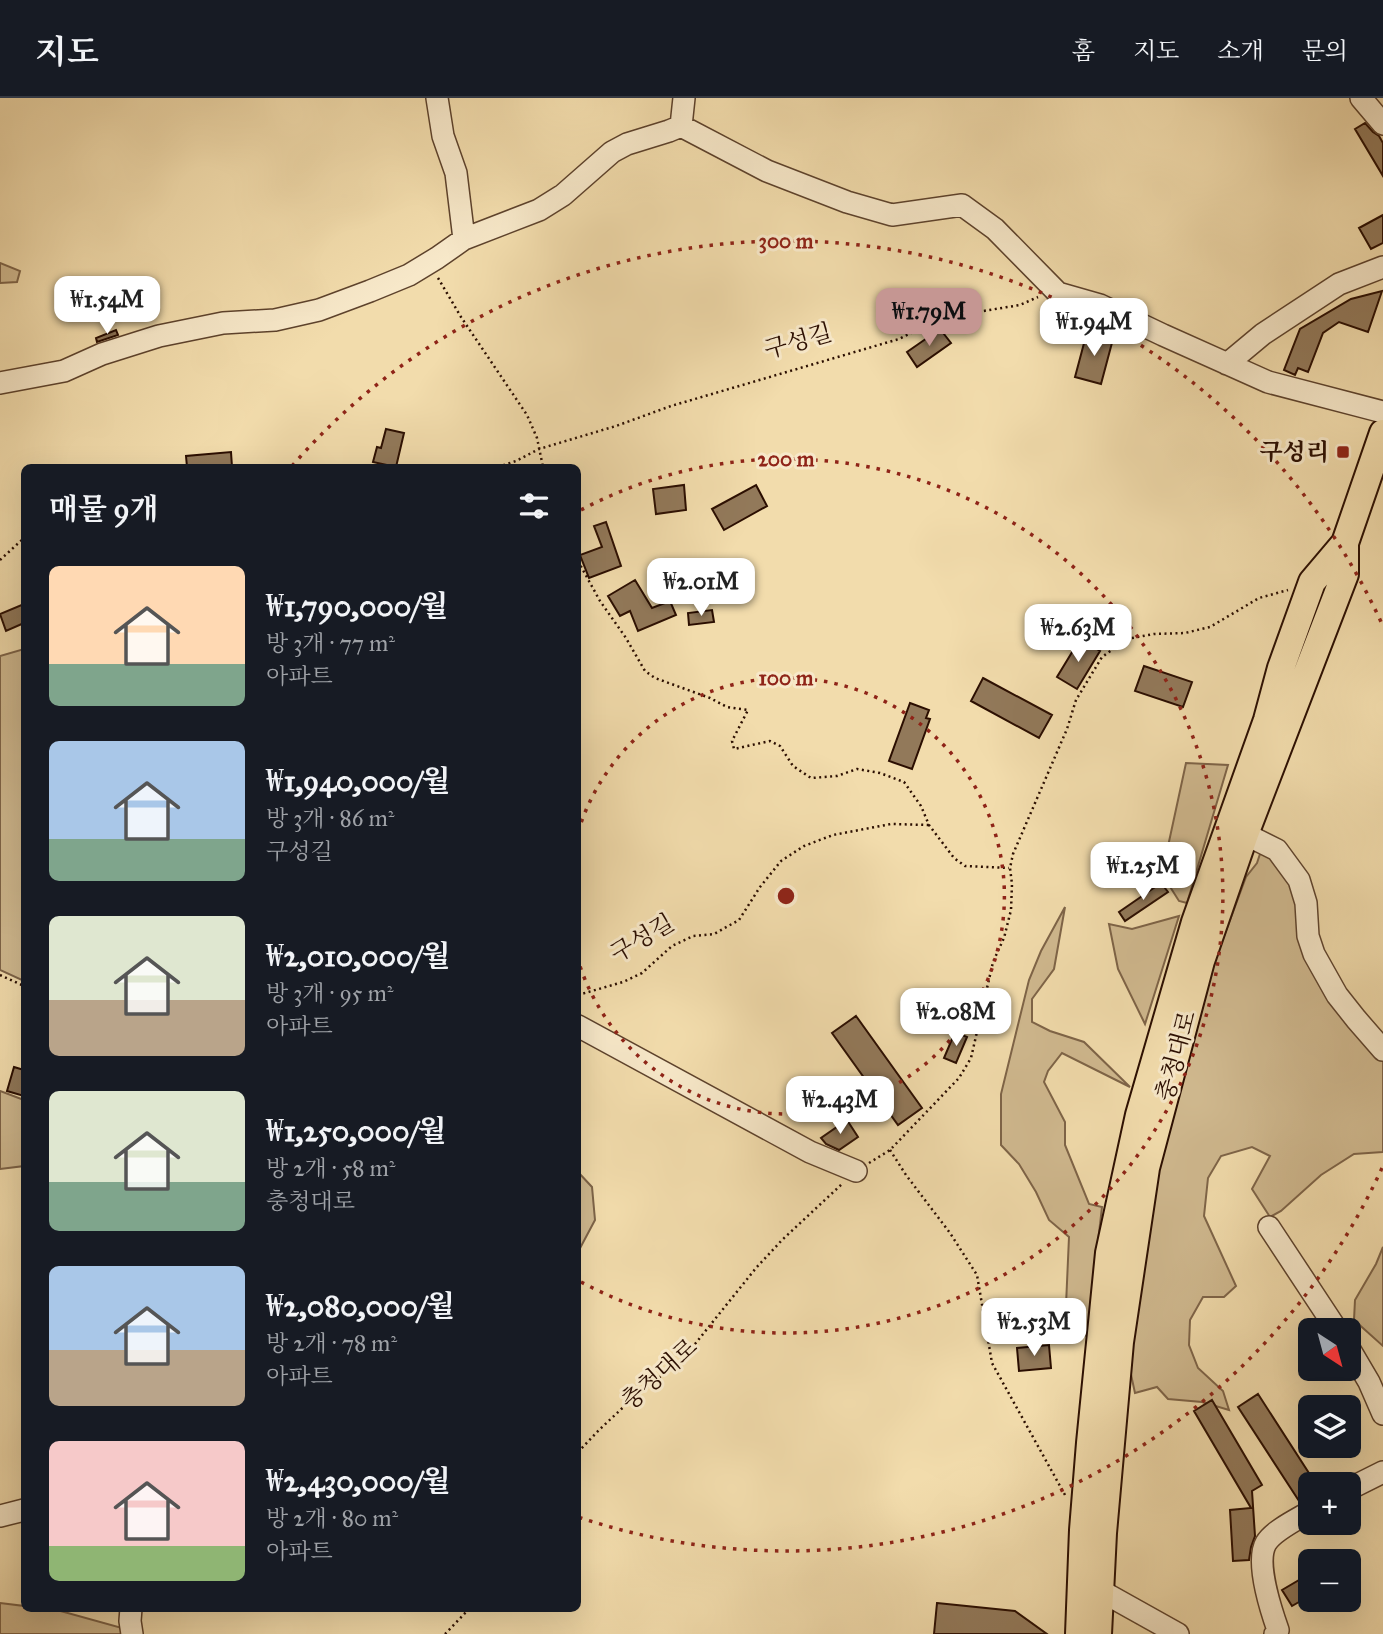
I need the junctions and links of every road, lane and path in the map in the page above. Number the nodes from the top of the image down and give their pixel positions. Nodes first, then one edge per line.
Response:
1 (438, 98) edge
2 (684, 98) edge
3 (1361, 98) edge
4 (1383, 124) edge
5 (681, 126) junction
6 (464, 239) junction
7 (429, 264) junction
8 (1383, 267) edge
9 (1058, 293) junction
10 (1227, 364) junction
11 (0, 383) edge
12 (1383, 412) edge
13 (1383, 433) edge
14 (539, 449) junction
15 (507, 464) edge
16 (542, 464) edge
17 (21, 541) edge
18 (1345, 542) junction
19 (0, 560) edge
20 (581, 566) edge
21 (1312, 582) junction
22 (929, 825) junction
23 (1245, 834) junction
24 (1010, 868) junction
25 (0, 975) edge
26 (21, 985) edge
27 (581, 994) edge
28 (581, 1028) edge
29 (1383, 1050) edge
30 (890, 1150) junction
31 (856, 1171) junction
32 (1269, 1227) dead end
33 (1329, 1318) edge
34 (1362, 1370) edge
35 (1383, 1414) edge
36 (581, 1449) edge
37 (1383, 1472) edge
38 (1361, 1483) edge
39 (21, 1511) edge
40 (0, 1516) edge
41 (1298, 1519) edge
42 (1083, 1530) junction
43 (1101, 1591) junction
44 (131, 1612) edge
45 (466, 1612) edge
46 (132, 1634) edge
47 (445, 1634) edge
48 (1079, 1634) edge
49 (1098, 1634) edge
50 (1178, 1634) edge
51 (1275, 1634) edge

1 - 6 street
2 - 5 street
3 - 4 street
5 - 6 street
5 - 9 street
6 - 7 street
7 - 11 street
7 - 14 path
8 - 10 street
9 - 10 street
9 - 14 path, 구성길
10 - 12 street
13 - 18 main road, 충청대로
14 - 15 path, 구성길
14 - 16 path
17 - 19 path
18 - 21 main road, 충청대로
18 - 23 main road, 충청대로
20 - 22 path
21 - 24 path, 충청대로
21 - 42 main road, 충청대로
22 - 24 path
22 - 27 path, 구성길
23 - 29 street
23 - 43 main road, 충청대로
24 - 30 path, 충청대로
25 - 26 path
28 - 31 street
30 - 31 path, 충청대로
30 - 42 path
31 - 36 path, 충청대로
32 - 33 street
34 - 35 street
37 - 38 street
39 - 40 street
41 - 51 street
42 - 48 main road, 충청대로
43 - 49 main road, 충청대로
43 - 50 street
44 - 46 street
45 - 47 path

